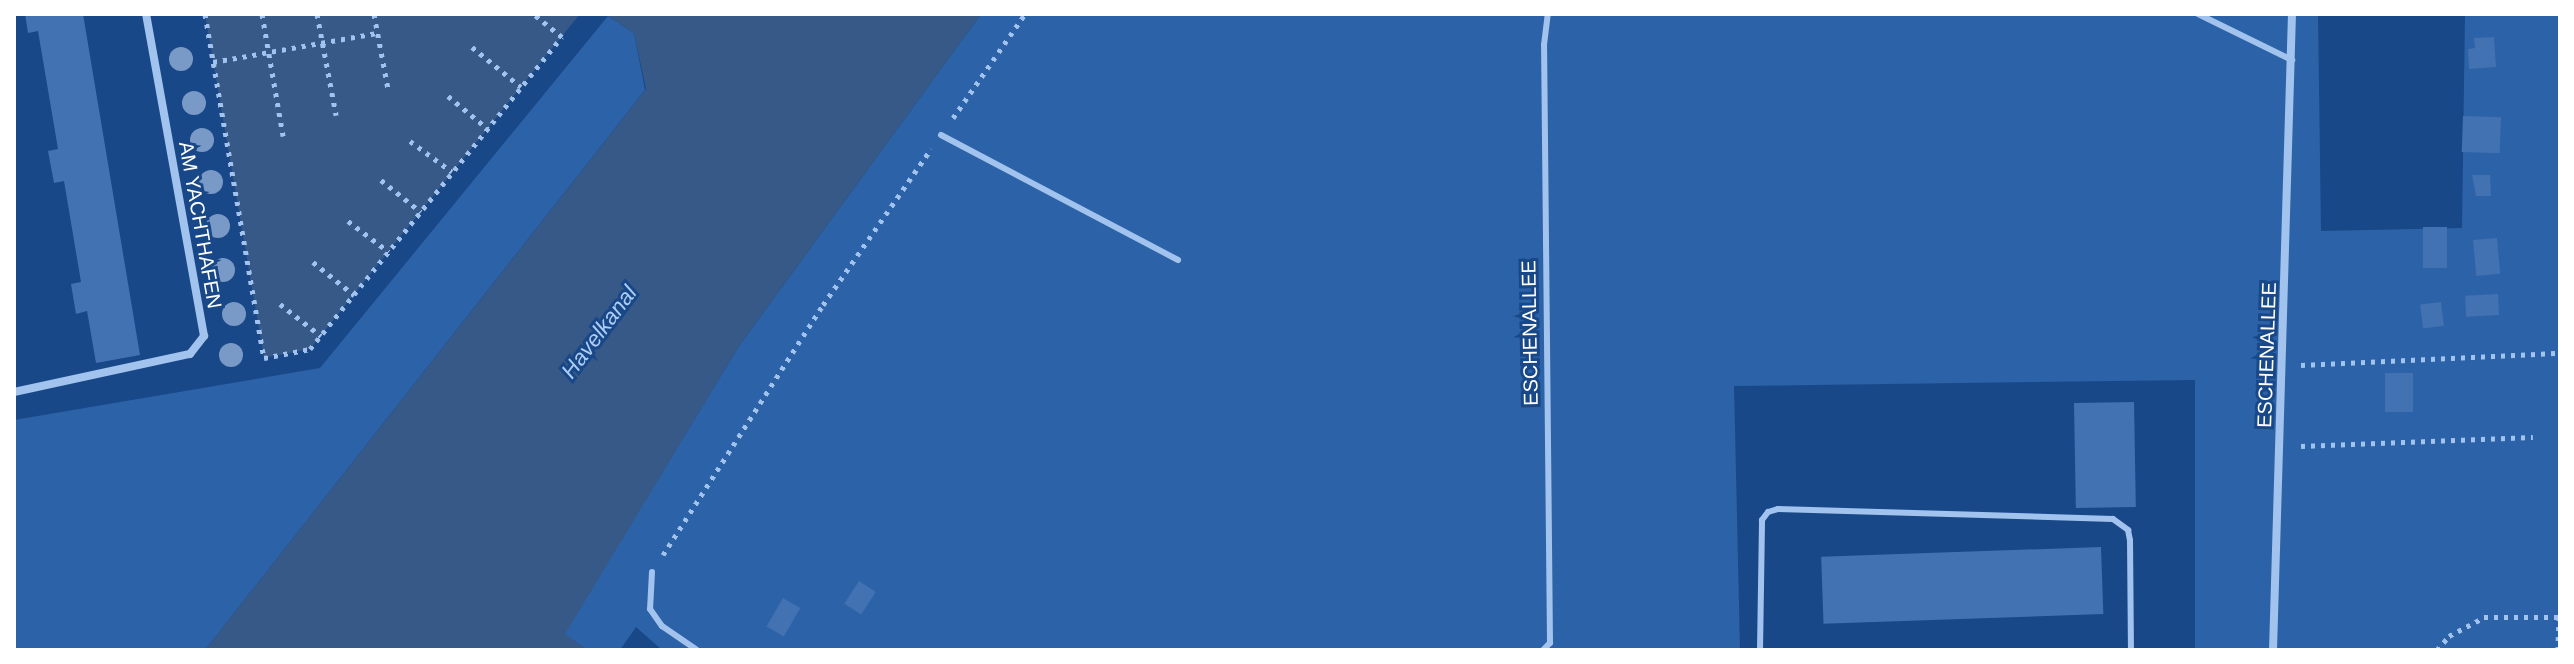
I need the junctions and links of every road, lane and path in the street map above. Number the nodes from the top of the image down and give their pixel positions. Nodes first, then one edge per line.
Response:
1 (146, 14) edge
2 (205, 14) edge
3 (262, 14) edge
4 (317, 14) edge
5 (374, 14) edge
6 (534, 14) edge
7 (1025, 14) edge
8 (1548, 14) edge
9 (2198, 14) edge
10 (2292, 14) edge
11 (378, 33) junction
12 (322, 42) junction
13 (472, 47) dead end
14 (268, 52) junction
15 (2292, 60) junction
16 (213, 62) junction
17 (521, 87) junction
18 (388, 89) dead end
19 (448, 96) dead end
20 (336, 115) dead end
21 (488, 129) junction
22 (941, 135) junction
23 (283, 136) dead end
24 (410, 141) dead end
25 (452, 172) junction
26 (381, 180) dead end
27 (421, 212) junction
28 (348, 221) dead end
29 (389, 252) junction
30 (1178, 260) dead end
31 (313, 262) dead end
32 (354, 295) junction
33 (280, 304) dead end
34 (321, 336) junction
35 (2560, 353) edge
36 (2283, 365) junction
37 (14, 392) edge
38 (2533, 437) dead end
39 (2280, 447) junction
40 (652, 572) joint
41 (697, 650) edge
42 (1543, 650) edge
43 (1760, 650) edge
44 (2131, 650) edge
45 (2273, 650) edge
46 (2437, 650) edge
47 (2558, 650) edge

1 - 37 street, AM YACHTHAFEN
2 - 16 path
3 - 14 path
4 - 12 path
5 - 11 path
6 - 17 path
7 - 22 path
8 - 42 lane, ESCHENALLEE
9 - 15 lane
10 - 15 street, ESCHENALLEE
11 - 12 path
11 - 18 path
12 - 14 path
12 - 20 path
13 - 17 path
14 - 16 path
14 - 23 path
15 - 36 street, ESCHENALLEE
16 - 34 path
17 - 21 path
19 - 21 path
21 - 25 path
22 - 30 lane
22 - 40 path
24 - 25 path
25 - 27 path
26 - 27 path
27 - 29 path
28 - 29 path
29 - 32 path
31 - 32 path
32 - 34 path
33 - 34 path
35 - 36 path
36 - 39 street, ESCHENALLEE
38 - 39 path
39 - 45 street, ESCHENALLEE
40 - 41 lane
43 - 44 lane
46 - 47 path

